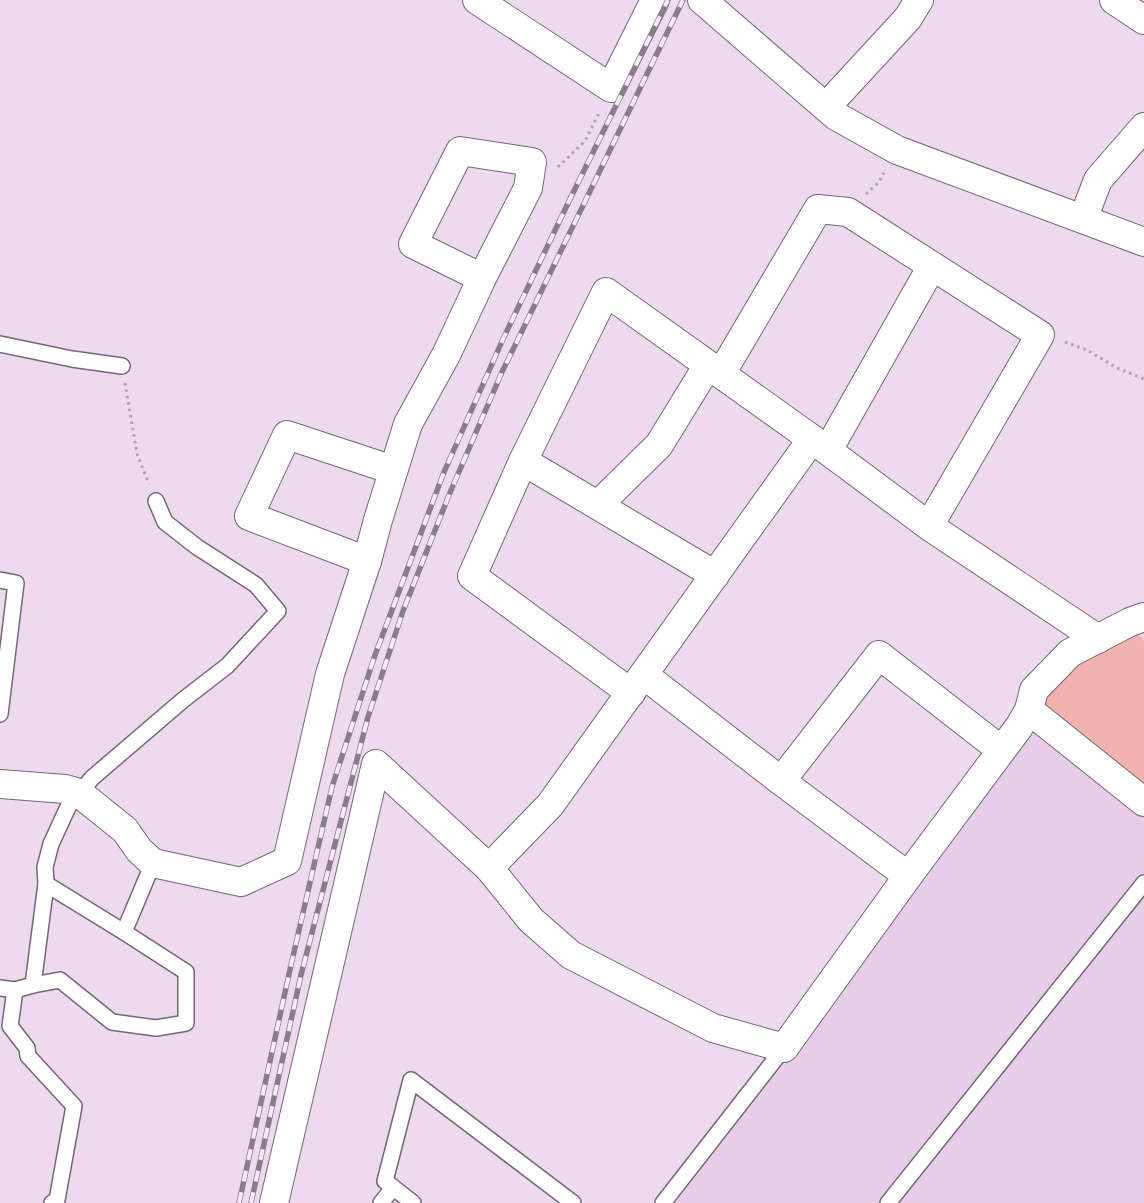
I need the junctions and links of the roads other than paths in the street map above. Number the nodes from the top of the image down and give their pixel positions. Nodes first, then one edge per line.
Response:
1 (477, 0) edge
2 (655, 0) edge
3 (702, 0) edge
4 (920, 0) edge
5 (1114, 0) edge
6 (1144, 20) edge
7 (826, 107) junction
8 (1144, 127) edge
9 (1083, 219) junction
10 (1144, 242) edge
11 (932, 266) junction
12 (482, 278) junction
13 (0, 344) edge
14 (122, 366) road end
15 (714, 369) junction
16 (820, 444) junction
17 (523, 460) junction
18 (393, 470) junction
19 (156, 500) road end
20 (598, 505) junction
21 (929, 526) junction
22 (367, 561) junction
23 (715, 575) junction
24 (0, 580) edge
25 (1144, 617) edge
26 (1098, 639) junction
27 (637, 684) junction
28 (1, 691) edge
29 (1029, 710) junction
30 (0, 714) edge
31 (1001, 750) junction
32 (781, 781) junction
33 (0, 784) edge
34 (79, 793) junction
35 (1144, 802) edge
36 (153, 863) junction
37 (489, 868) junction
38 (908, 876) junction
39 (1144, 883) edge
40 (46, 884) junction
41 (124, 932) junction
42 (33, 985) junction
43 (7, 989) edge
44 (784, 1048) junction
45 (393, 1188) junction
46 (555, 1198) edge
47 (52, 1203) edge
48 (274, 1203) edge
49 (381, 1203) edge
50 (413, 1203) edge
51 (573, 1203) edge
52 (663, 1203) edge
53 (888, 1203) edge

1 - 2 street
3 - 7 street
4 - 7 street
5 - 6 street
7 - 9 street
8 - 9 street
9 - 10 street
11 - 15 street
11 - 16 street
11 - 21 street
12 - 12 street
12 - 18 street
13 - 14 lane
15 - 16 street
15 - 17 street
15 - 20 street
16 - 21 street
16 - 23 street
17 - 20 street
17 - 27 street
18 - 22 street
18 - 22 street
19 - 34 lane
20 - 23 street
21 - 26 street
22 - 36 street
23 - 27 street
24 - 28 lane
25 - 26 street
26 - 29 street
27 - 32 street
27 - 37 street
28 - 30 lane
29 - 31 street
29 - 35 street
31 - 32 street
31 - 38 street
32 - 38 street
33 - 34 street
34 - 36 street
34 - 40 lane
36 - 41 lane
37 - 44 street
37 - 48 street
38 - 44 street
39 - 53 lane
40 - 41 lane
40 - 42 lane
41 - 42 lane
42 - 43 lane
43 - 47 lane
44 - 52 lane
45 - 46 lane
45 - 49 lane
45 - 50 lane
46 - 51 lane

